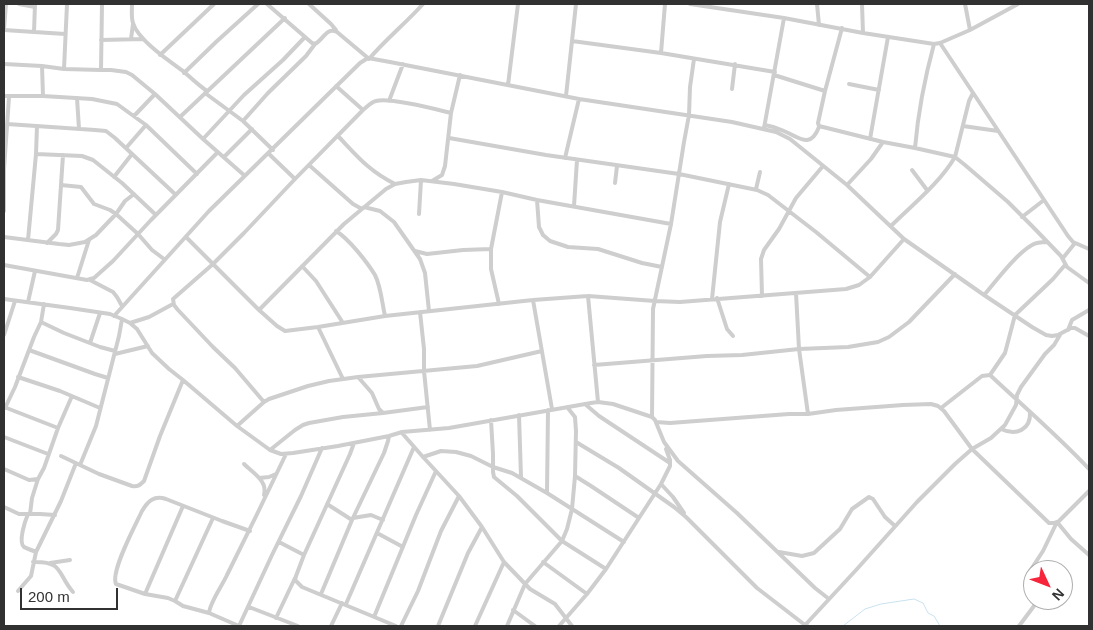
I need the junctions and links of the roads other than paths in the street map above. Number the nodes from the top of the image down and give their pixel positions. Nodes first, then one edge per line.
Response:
1 (6, 4) edge
2 (19, 4) edge
3 (67, 4) edge
4 (102, 4) edge
5 (132, 4) edge
6 (214, 4) edge
7 (258, 4) edge
8 (267, 4) edge
9 (309, 4) edge
10 (423, 4) edge
11 (518, 4) edge
12 (576, 4) edge
13 (665, 4) edge
14 (690, 4) edge
15 (697, 4) edge
16 (817, 4) edge
17 (862, 4) edge
18 (965, 4) edge
19 (1018, 4) edge
20 (35, 5) edge
21 (1009, 6) edge
22 (286, 18) junction
23 (784, 18) junction
24 (133, 24) junction
25 (819, 25) junction
26 (842, 28) junction
27 (4, 29) edge
28 (970, 30) junction
29 (34, 32) junction
30 (337, 32) junction
31 (864, 33) junction
32 (65, 34) junction
33 (305, 37) junction
34 (888, 37) junction
35 (131, 39) junction
36 (143, 39) junction
37 (101, 40) junction
38 (572, 41) junction
39 (314, 44) junction
40 (934, 44) junction
41 (940, 44) junction
42 (661, 53) junction
43 (160, 54) junction
44 (368, 58) junction
45 (694, 59) junction
46 (4, 64) edge
47 (403, 64) junction
48 (735, 64) junction
49 (42, 66) junction
50 (64, 69) junction
51 (100, 70) junction
52 (184, 73) junction
53 (775, 73) junction
54 (460, 75) junction
55 (849, 84) dead end
56 (508, 85) junction
57 (336, 86) junction
58 (732, 89) dead end
59 (879, 90) junction
60 (825, 91) junction
61 (206, 92) junction
62 (973, 93) junction
63 (155, 94) junction
64 (6, 96) edge
65 (43, 96) junction
66 (566, 96) junction
67 (77, 98) junction
68 (579, 99) junction
69 (389, 101) junction
70 (363, 110) junction
71 (229, 111) junction
72 (451, 113) junction
73 (689, 115) junction
74 (134, 116) junction
75 (180, 117) junction
76 (243, 121) junction
77 (7, 124) junction
78 (146, 124) junction
79 (37, 126) junction
80 (764, 126) junction
81 (819, 126) junction
82 (963, 126) junction
83 (79, 129) junction
84 (252, 129) junction
85 (998, 131) junction
86 (338, 136) junction
87 (449, 138) junction
88 (203, 139) junction
89 (870, 139) junction
90 (883, 142) junction
91 (126, 148) junction
92 (915, 148) junction
93 (272, 150) junction
94 (218, 152) junction
95 (36, 154) junction
96 (132, 154) junction
97 (268, 154) junction
98 (63, 155) junction
99 (224, 157) junction
100 (955, 157) junction
101 (565, 158) junction
102 (577, 160) junction
103 (309, 165) junction
104 (617, 166) junction
105 (823, 166) junction
106 (912, 170) dead end
107 (760, 172) dead end
108 (197, 174) junction
109 (679, 174) junction
110 (114, 176) junction
111 (246, 176) junction
112 (4, 178) edge
113 (295, 179) junction
114 (421, 180) junction
115 (432, 181) junction
116 (396, 184) junction
117 (615, 184) dead end
118 (729, 184) junction
119 (62, 185) junction
120 (847, 185) junction
121 (756, 189) junction
122 (928, 190) junction
123 (502, 192) junction
124 (134, 194) junction
125 (176, 195) junction
126 (537, 200) junction
127 (1044, 200) junction
128 (574, 206) junction
129 (363, 208) junction
130 (4, 211) edge
131 (789, 212) junction
132 (116, 214) junction
133 (419, 214) dead end
134 (156, 215) junction
135 (1022, 217) junction
136 (671, 224) junction
137 (891, 226) junction
138 (336, 231) junction
139 (1037, 231) junction
140 (138, 234) junction
141 (4, 237) edge
142 (186, 237) junction
143 (904, 239) junction
144 (28, 240) junction
145 (89, 240) junction
146 (1048, 242) junction
147 (47, 243) junction
148 (1075, 243) junction
149 (1034, 244) junction
150 (1089, 249) edge
151 (491, 250) junction
152 (415, 251) junction
153 (1063, 258) junction
154 (164, 259) junction
155 (213, 264) junction
156 (4, 265) edge
157 (1065, 265) junction
158 (302, 266) junction
159 (662, 267) junction
160 (34, 271) junction
161 (955, 274) junction
162 (870, 277) junction
163 (77, 278) junction
164 (90, 280) junction
165 (1089, 283) edge
166 (796, 294) junction
167 (984, 294) junction
168 (588, 296) junction
169 (762, 296) junction
170 (4, 299) edge
171 (714, 299) junction
172 (533, 300) junction
173 (15, 301) junction
174 (655, 301) junction
175 (28, 302) junction
176 (44, 304) junction
177 (173, 304) junction
178 (499, 304) junction
179 (122, 306) junction
180 (259, 310) junction
181 (1089, 310) edge
182 (429, 311) junction
183 (420, 312) junction
184 (100, 313) junction
185 (1015, 315) junction
186 (114, 316) junction
187 (385, 316) junction
188 (122, 319) junction
189 (41, 322) junction
190 (130, 323) junction
191 (343, 323) junction
192 (318, 327) junction
193 (1068, 330) junction
194 (1060, 334) junction
195 (4, 335) edge
196 (733, 336) dead end
197 (1089, 336) edge
198 (90, 343) junction
199 (148, 346) junction
200 (799, 349) junction
201 (29, 350) junction
202 (542, 351) junction
203 (115, 352) junction
204 (652, 361) junction
205 (594, 365) junction
206 (424, 371) junction
207 (990, 375) junction
208 (18, 377) junction
209 (358, 377) junction
210 (108, 378) junction
211 (343, 379) junction
212 (183, 380) junction
213 (72, 396) junction
214 (1016, 400) junction
215 (264, 402) junction
216 (598, 402) junction
217 (585, 404) junction
218 (4, 407) edge
219 (428, 407) junction
220 (567, 407) junction
221 (100, 408) junction
222 (941, 408) junction
223 (550, 410) junction
224 (1030, 412) junction
225 (383, 413) junction
226 (808, 414) junction
227 (519, 415) junction
228 (652, 417) junction
229 (491, 420) junction
230 (656, 422) junction
231 (237, 426) junction
232 (58, 428) junction
233 (1001, 428) junction
234 (430, 430) junction
235 (402, 432) junction
236 (389, 436) junction
237 (4, 437) edge
238 (576, 442) junction
239 (664, 442) junction
240 (354, 443) junction
241 (414, 447) junction
242 (322, 448) junction
243 (972, 449) junction
244 (270, 450) junction
245 (48, 454) junction
246 (286, 454) junction
247 (61, 456) dead end
248 (423, 457) junction
249 (670, 463) junction
250 (78, 464) junction
251 (244, 464) dead end
252 (493, 467) junction
253 (4, 469) edge
254 (1089, 469) edge
255 (436, 471) junction
256 (276, 474) junction
257 (575, 476) junction
258 (521, 477) junction
259 (259, 478) junction
260 (38, 479) junction
261 (661, 484) junction
262 (1089, 491) edge
263 (547, 493) junction
264 (655, 494) junction
265 (459, 496) junction
266 (263, 502) junction
267 (327, 504) junction
268 (183, 506) junction
269 (4, 507) edge
270 (572, 509) junction
271 (29, 514) junction
272 (55, 515) junction
273 (686, 516) junction
274 (213, 518) junction
275 (639, 518) junction
276 (353, 519) junction
277 (384, 520) junction
278 (1057, 522) junction
279 (895, 526) junction
280 (482, 527) junction
281 (250, 530) junction
282 (377, 533) junction
283 (562, 541) junction
284 (279, 542) junction
285 (624, 542) junction
286 (402, 547) junction
287 (36, 552) junction
288 (778, 552) junction
289 (304, 555) junction
290 (1089, 555) edge
291 (70, 560) dead end
292 (1037, 560) edge
293 (33, 562) junction
294 (504, 562) junction
295 (543, 562) junction
296 (50, 563) junction
297 (606, 569) junction
298 (295, 578) junction
299 (525, 584) junction
300 (18, 591) dead end
301 (73, 592) dead end
302 (145, 594) junction
303 (320, 594) junction
304 (587, 594) junction
305 (829, 599) junction
306 (175, 601) junction
307 (344, 604) junction
308 (248, 607) junction
309 (513, 610) junction
310 (1031, 610) edge
311 (209, 613) junction
312 (374, 617) junction
313 (276, 618) junction
314 (566, 619) junction
315 (382, 620) junction
316 (806, 625) edge
317 (239, 626) edge
318 (298, 626) edge
319 (331, 626) edge
320 (379, 626) edge
321 (396, 626) edge
322 (401, 626) edge
323 (438, 626) edge
324 (475, 626) edge
325 (507, 626) edge
326 (535, 626) edge
327 (559, 626) edge
328 (572, 626) edge
329 (1019, 626) edge

1 - 27 street
2 - 20 street
3 - 32 street
4 - 37 street
5 - 24 street
6 - 43 street
7 - 52 street
8 - 22 street
9 - 30 street
10 - 44 street
11 - 56 street
12 - 38 street
13 - 42 street
14 - 15 street
15 - 23 street
16 - 25 street
17 - 31 street
18 - 28 street
19 - 21 street
20 - 29 street
21 - 28 street
22 - 33 street
22 - 61 street
23 - 25 street
23 - 53 street
24 - 35 street
24 - 36 street
25 - 26 street
26 - 31 street
26 - 60 street
27 - 29 street
28 - 41 street
29 - 32 street
30 - 39 street
30 - 44 street
31 - 34 street
32 - 50 street
33 - 39 street
33 - 71 street
34 - 40 street
34 - 59 street
35 - 36 street
35 - 37 street
36 - 43 street
37 - 51 street
38 - 42 street
38 - 66 street
39 - 76 street
40 - 41 street
40 - 92 street
41 - 62 street
42 - 45 street
43 - 52 street
44 - 47 street
44 - 57 street
45 - 48 street
45 - 73 street
46 - 49 street
47 - 54 street
47 - 69 street
48 - 53 street
48 - 58 street
49 - 50 street
49 - 65 street
50 - 51 street
51 - 63 street
52 - 61 street
53 - 60 street
53 - 80 street
54 - 56 street
54 - 72 street
55 - 59 street
56 - 66 street
57 - 70 street
57 - 93 street
59 - 89 street
60 - 81 street
61 - 71 street
61 - 75 street
62 - 82 street
62 - 85 street
63 - 74 street
63 - 75 street
64 - 65 street
64 - 77 street
65 - 67 street
66 - 68 street
67 - 74 street
67 - 83 street
68 - 73 street
68 - 101 street
69 - 70 street
69 - 72 street
70 - 86 street
71 - 76 street
71 - 88 street
72 - 87 street
73 - 80 street
73 - 109 street
74 - 78 street
75 - 88 street
76 - 84 street
77 - 79 street
77 - 112 street
78 - 91 street
78 - 108 street
79 - 83 street
79 - 95 street
80 - 81 street
80 - 105 street
81 - 89 street
82 - 85 street
82 - 100 street
83 - 91 street
84 - 93 street
84 - 99 street
85 - 127 street
86 - 103 street
86 - 116 street
87 - 101 street
87 - 115 street
88 - 94 street
89 - 90 street
90 - 92 street
90 - 120 street
91 - 96 street
92 - 100 street
93 - 97 street
94 - 99 street
94 - 108 street
95 - 98 street
95 - 144 street
96 - 110 street
96 - 125 street
97 - 111 street
97 - 113 street
98 - 110 street
98 - 119 street
99 - 111 street
100 - 122 street
100 - 135 street
101 - 102 street
102 - 104 street
102 - 128 street
103 - 113 street
103 - 129 street
104 - 109 street
104 - 117 street
105 - 120 street
105 - 131 street
106 - 122 street
107 - 121 street
108 - 125 street
109 - 118 street
109 - 136 street
110 - 124 street
111 - 142 street
112 - 130 street
113 - 155 street
114 - 115 street
114 - 116 street
114 - 133 street
115 - 123 street
116 - 129 street
118 - 121 street
118 - 171 street
119 - 132 street
119 - 147 street
120 - 137 street
121 - 131 street
122 - 137 street
123 - 126 street
123 - 151 street
124 - 132 street
124 - 134 street
125 - 134 street
126 - 128 street
126 - 159 street
127 - 135 street
127 - 148 street
128 - 136 street
129 - 138 street
129 - 152 street
131 - 162 street
131 - 169 street
132 - 140 street
132 - 145 street
134 - 140 street
135 - 139 street
136 - 159 street
137 - 143 street
138 - 158 street
138 - 187 street
139 - 146 street
139 - 149 street
140 - 154 street
140 - 164 street
141 - 144 street
142 - 154 street
142 - 155 street
143 - 161 street
143 - 162 street
144 - 147 street
145 - 147 street
145 - 163 street
146 - 149 street
146 - 153 street
148 - 150 street
148 - 153 street
149 - 167 street
151 - 152 street
151 - 178 street
152 - 182 street
153 - 157 street
154 - 179 street
155 - 177 street
155 - 180 street
156 - 160 street
157 - 165 street
157 - 185 street
158 - 180 street
158 - 191 street
159 - 174 street
160 - 163 street
160 - 175 street
161 - 167 street
161 - 200 street
162 - 166 street
163 - 164 street
164 - 179 street
166 - 169 street
166 - 200 street
167 - 185 street
168 - 172 street
168 - 174 street
168 - 205 street
169 - 171 street
170 - 173 street
171 - 174 street
171 - 196 street
172 - 178 street
172 - 202 street
173 - 175 street
173 - 195 street
174 - 204 street
175 - 176 street
176 - 184 street
176 - 189 street
177 - 190 street
177 - 215 street
178 - 182 street
179 - 186 street
180 - 192 street
181 - 193 street
182 - 183 street
183 - 187 street
183 - 206 street
184 - 186 street
184 - 198 street
185 - 194 street
185 - 207 street
186 - 188 street
187 - 191 street
188 - 190 street
188 - 203 street
189 - 198 street
189 - 201 street
190 - 199 street
191 - 192 street
192 - 211 street
193 - 194 street
193 - 197 street
194 - 214 street
198 - 203 street
199 - 203 street
199 - 212 street
200 - 204 street
200 - 226 street
201 - 208 street
201 - 210 street
202 - 206 street
202 - 223 street
203 - 210 street
204 - 205 street
204 - 228 street
205 - 216 street
206 - 209 street
206 - 219 street
207 - 214 street
207 - 222 street
208 - 213 street
208 - 218 street
209 - 211 street
209 - 225 street
210 - 221 street
211 - 215 street
212 - 231 street
212 - 250 street
213 - 221 street
213 - 232 street
214 - 224 street
214 - 233 street
215 - 231 street
216 - 217 street
216 - 228 street
217 - 220 street
217 - 249 street
218 - 232 street
219 - 225 street
219 - 234 street
220 - 223 street
220 - 238 street
221 - 250 street
222 - 226 street
222 - 243 street
223 - 227 street
223 - 263 street
224 - 233 street
224 - 254 street
225 - 244 street
226 - 230 street
227 - 229 street
227 - 258 street
228 - 230 street
229 - 234 street
229 - 252 street
230 - 239 street
231 - 244 street
232 - 245 street
233 - 243 street
234 - 235 street
235 - 236 street
235 - 241 street
236 - 240 street
236 - 276 street
237 - 245 street
238 - 257 street
238 - 264 street
239 - 249 street
239 - 288 street
240 - 242 street
240 - 267 street
241 - 248 street
241 - 277 street
242 - 246 street
242 - 284 street
243 - 278 street
243 - 279 street
244 - 246 street
245 - 260 street
246 - 256 street
247 - 250 street
248 - 252 street
248 - 255 street
249 - 261 street
250 - 272 street
251 - 259 street
252 - 258 street
252 - 283 street
253 - 260 street
255 - 265 street
255 - 286 street
256 - 259 street
256 - 266 street
257 - 270 street
257 - 275 street
258 - 263 street
259 - 266 street
260 - 271 street
261 - 264 street
261 - 273 street
262 - 278 street
263 - 270 street
264 - 273 street
264 - 275 street
265 - 280 street
265 - 322 street
266 - 281 street
267 - 276 street
267 - 289 street
268 - 274 street
268 - 302 street
268 - 302 street
269 - 271 street
270 - 283 street
270 - 285 street
271 - 272 street
271 - 287 street
272 - 287 street
273 - 316 street
274 - 281 street
274 - 306 street
275 - 285 street
276 - 277 street
276 - 303 street
277 - 282 street
278 - 290 street
278 - 292 street
279 - 288 street
279 - 305 street
280 - 294 street
280 - 323 street
281 - 311 street
282 - 286 street
282 - 307 street
283 - 295 street
283 - 297 street
284 - 289 street
284 - 308 street
285 - 297 street
286 - 312 street
287 - 293 street
288 - 305 street
289 - 298 street
291 - 296 street
293 - 296 street
293 - 300 street
294 - 299 street
294 - 324 street
295 - 299 street
295 - 304 street
296 - 301 street
297 - 304 street
298 - 303 street
298 - 313 street
299 - 309 street
299 - 314 street
302 - 306 street
303 - 307 street
304 - 314 street
305 - 316 street
306 - 311 street
307 - 312 street
307 - 319 street
308 - 313 street
308 - 317 street
309 - 325 street
309 - 326 street
310 - 329 street
311 - 317 street
312 - 315 street
313 - 318 street
314 - 327 street
314 - 328 street
315 - 320 street
315 - 321 street

